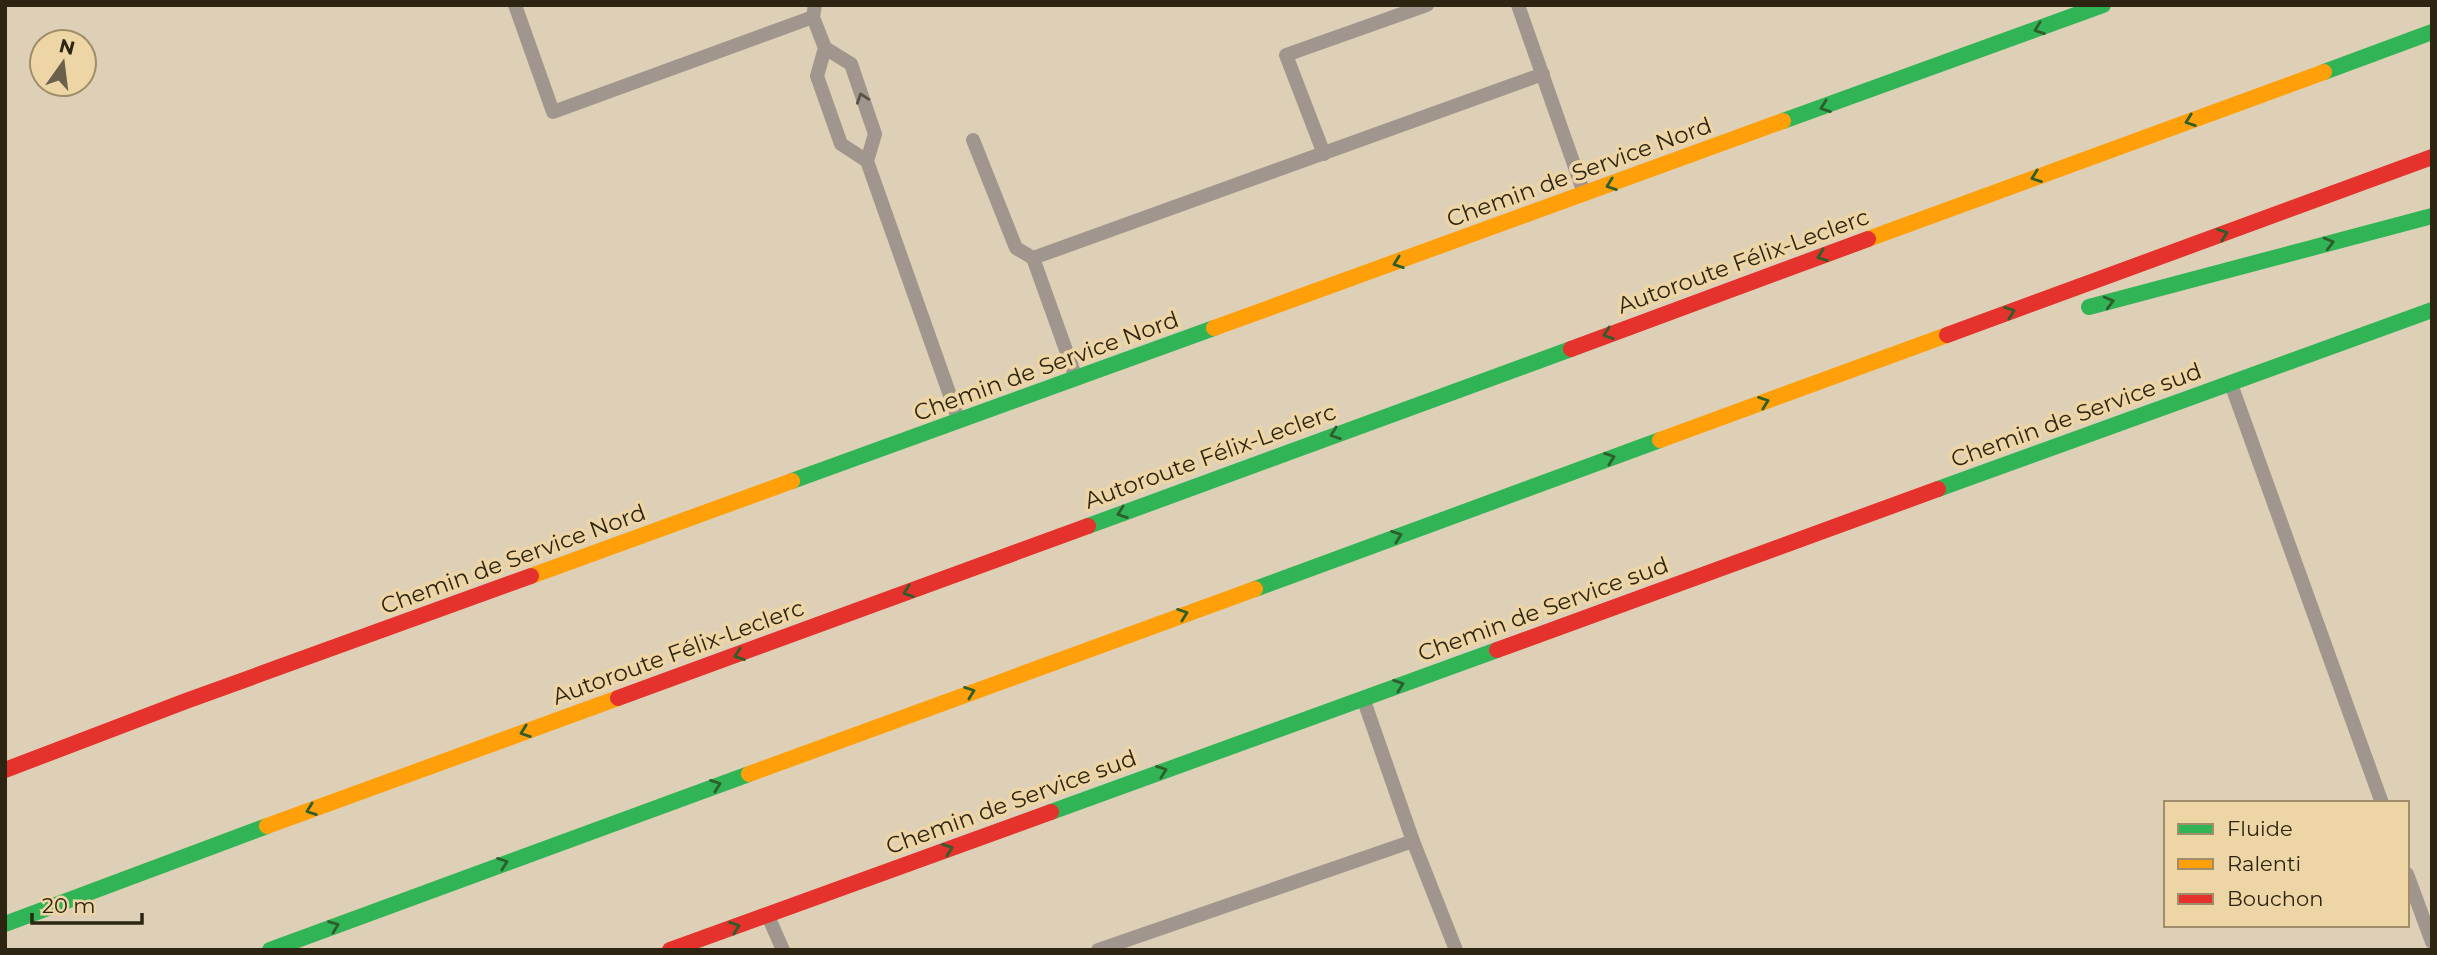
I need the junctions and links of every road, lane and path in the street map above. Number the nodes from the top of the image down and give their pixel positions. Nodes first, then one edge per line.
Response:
1 (515, 5) edge
2 (1427, 5) edge
3 (1518, 5) edge
4 (2103, 5) edge
5 (814, 11) edge
6 (2408, 23) dead end
7 (2432, 32) edge
8 (825, 48) junction
9 (1543, 74) junction
10 (2254, 97) junction
11 (973, 140) dead end
12 (1324, 154) junction
13 (2432, 158) edge
14 (867, 161) junction
15 (1585, 195) junction
16 (2432, 216) edge
17 (1034, 258) junction
18 (2432, 310) edge
19 (2069, 312) dead end
20 (2015, 327) dead end
21 (1854, 370) junction
22 (1077, 379) junction
23 (2230, 383) junction
24 (959, 422) junction
25 (1363, 698) junction
26 (5, 770) edge
27 (2381, 801) edge
28 (1413, 841) junction
29 (2409, 879) edge
30 (767, 915) junction
31 (5, 924) edge
32 (2432, 942) edge
33 (270, 950) edge
34 (670, 950) edge
35 (783, 950) edge
36 (1098, 950) edge
37 (1456, 950) edge

1 - 5 lane
2 - 12 lane
3 - 9 lane
4 -> 15 main road, Chemin de Service Nord
5 - 8 lane
6 - 10 main road
7 - 10 main road, Autoroute Félix-Leclerc
8 - 14 lane
14 -> 8 lane
9 - 12 lane
9 - 15 lane
10 -> 31 main road, Autoroute Félix-Leclerc
11 - 17 lane
12 - 17 lane
21 -> 13 main road
14 - 24 lane
15 -> 22 main road, Chemin de Service Nord
19 -> 16 main road
17 - 22 lane
18 - 23 main road, Chemin de Service sud
20 - 21 main road
33 -> 21 main road
22 - 24 main road, Chemin de Service Nord
25 -> 23 main road, Chemin de Service sud
23 - 27 lane
24 - 26 main road, Chemin de Service Nord
25 - 28 lane
30 -> 25 main road, Chemin de Service sud
28 - 36 lane
28 - 37 lane
29 - 32 lane
34 -> 30 main road, Chemin de Service sud
30 - 35 lane

